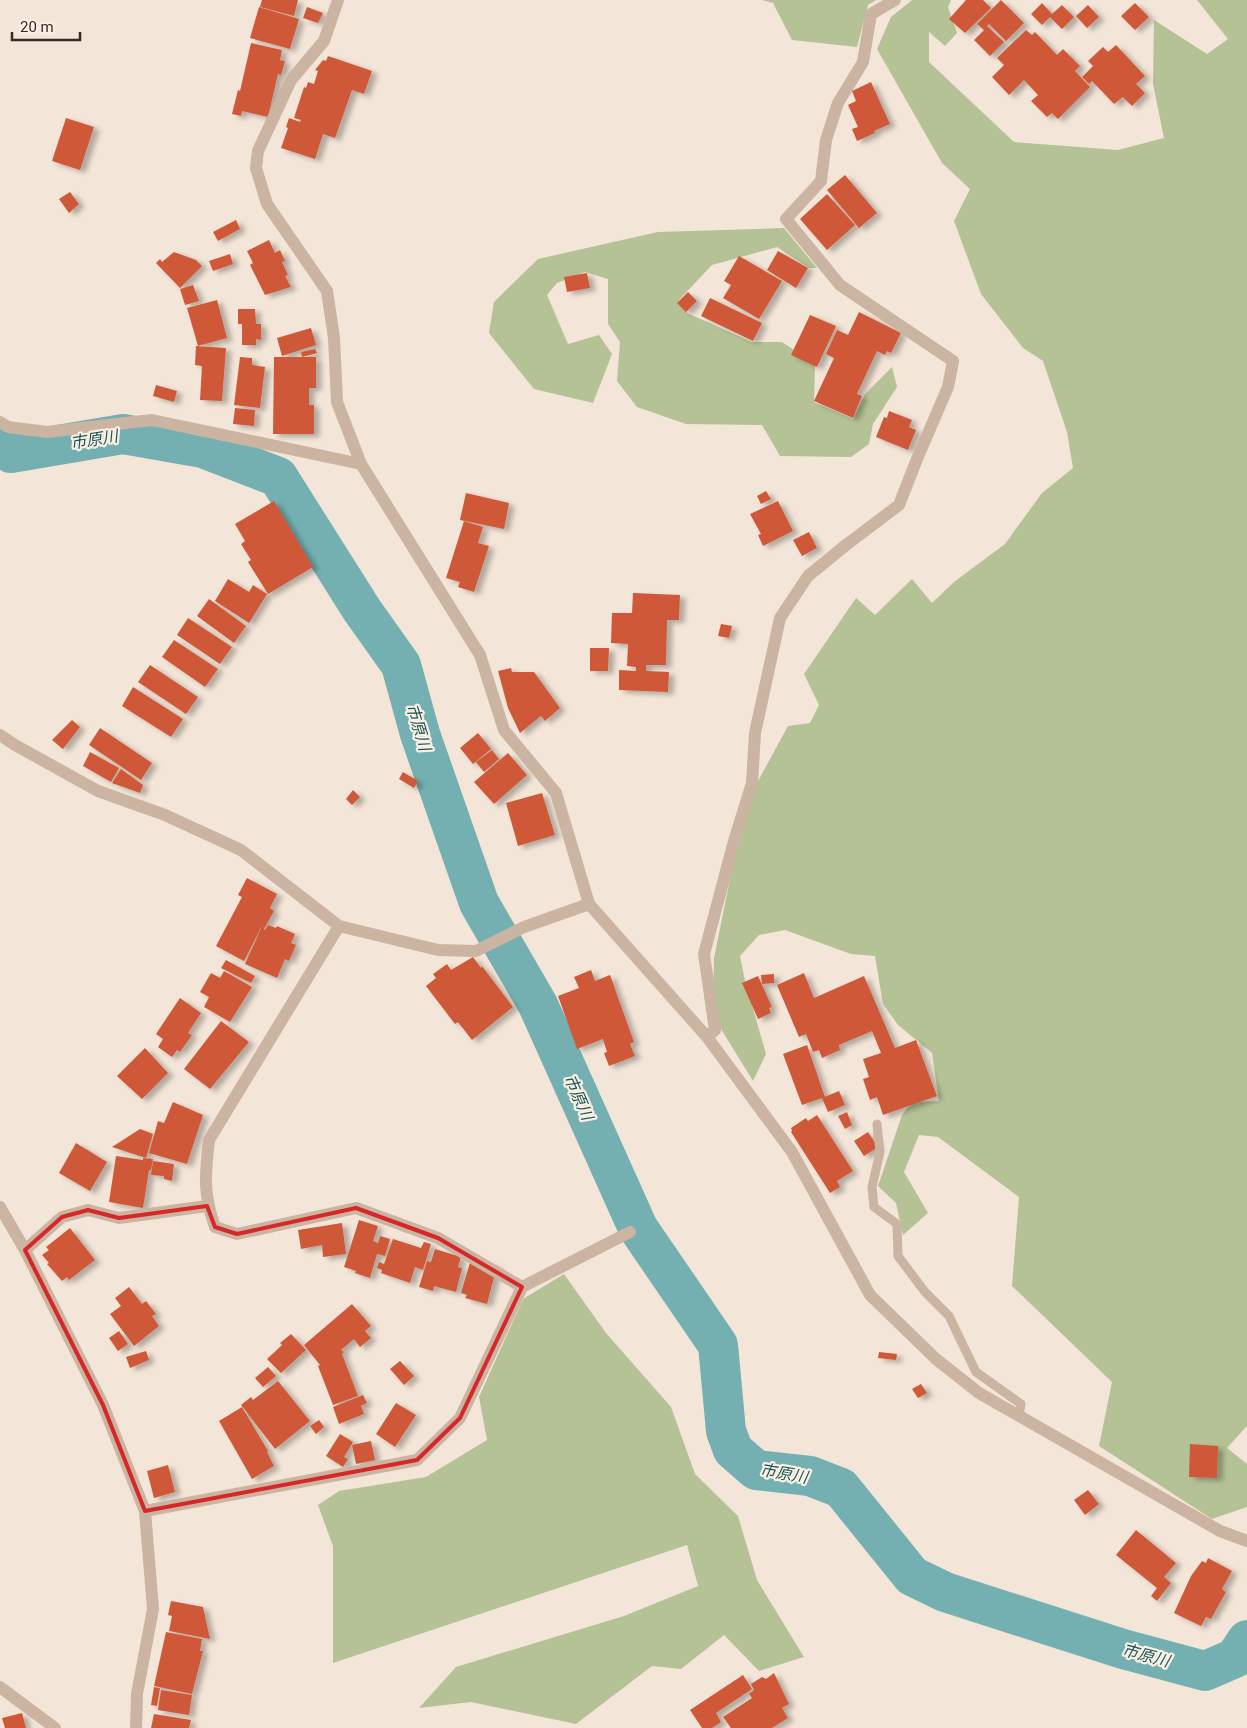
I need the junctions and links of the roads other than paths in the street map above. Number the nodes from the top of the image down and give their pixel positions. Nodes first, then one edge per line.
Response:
1 (338, 0) edge
2 (894, 0) edge
3 (0, 422) edge
4 (361, 464) junction
5 (0, 735) edge
6 (589, 904) junction
7 (340, 926) junction
8 (706, 1037) junction
9 (877, 1124) dead end
10 (207, 1206) junction
11 (0, 1207) edge
12 (630, 1232) dead end
13 (25, 1250) junction
14 (522, 1287) junction
15 (1019, 1416) junction
16 (145, 1511) junction
17 (1247, 1541) edge
18 (0, 1687) edge
19 (55, 1728) edge
20 (136, 1728) edge

1 - 4 street
2 - 8 street
3 - 4 street
4 - 6 street
5 - 7 street
6 - 7 street
6 - 8 street
7 - 10 street
8 - 15 street
9 - 15 lane
10 - 13 street
10 - 14 street
11 - 13 street
12 - 14 street
13 - 16 street
14 - 16 street
15 - 17 street
16 - 20 street
18 - 19 street

